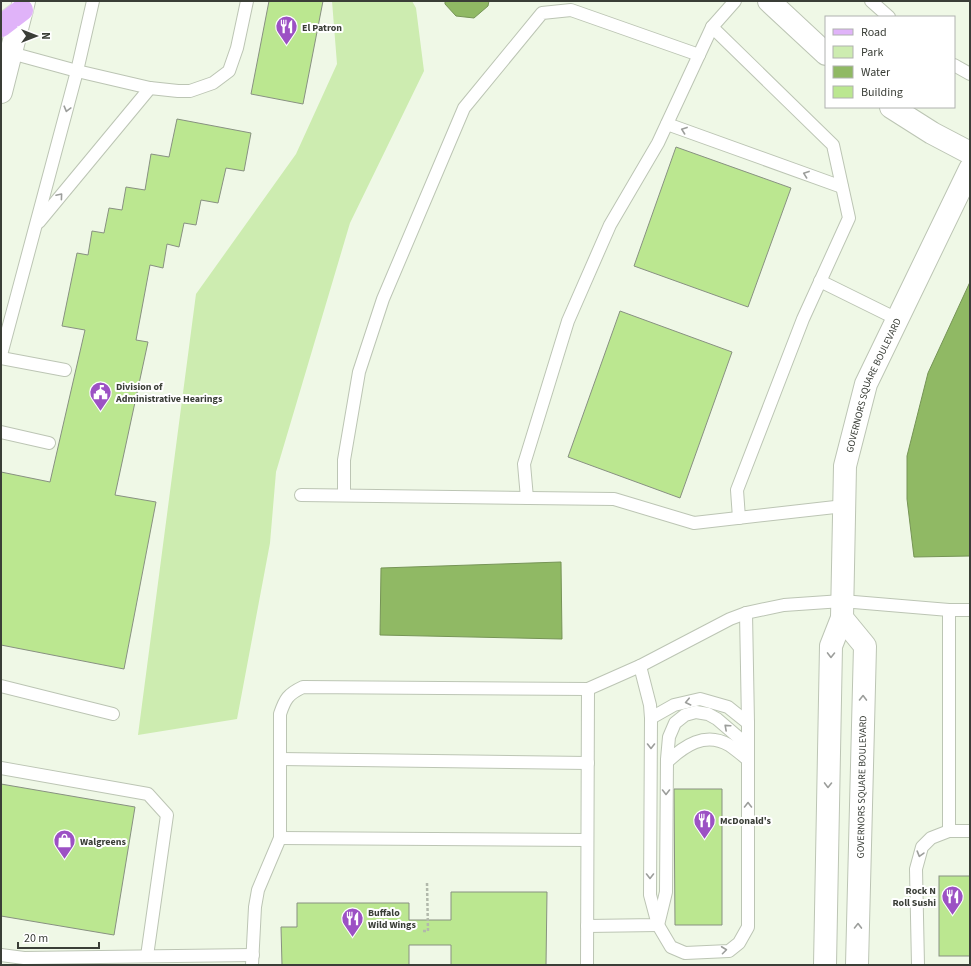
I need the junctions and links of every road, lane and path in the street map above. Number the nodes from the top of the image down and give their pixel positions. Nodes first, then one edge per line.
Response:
1 (93, 1) edge
2 (247, 1) edge
3 (735, 1) edge
4 (769, 1) edge
5 (871, 1) edge
6 (23, 5) edge
7 (888, 16) edge
8 (1, 26) edge
9 (712, 27) junction
10 (11, 53) junction
11 (825, 53) edge
12 (698, 54) junction
13 (955, 66) edge
14 (77, 71) junction
15 (970, 74) edge
16 (150, 88) junction
17 (1, 92) edge
18 (893, 108) edge
19 (667, 124) junction
20 (970, 153) edge
21 (970, 169) edge
22 (842, 188) junction
23 (35, 226) junction
24 (820, 281) junction
25 (897, 319) junction
26 (1, 357) edge
27 (65, 370) dead end
28 (1, 432) edge
29 (49, 443) dead end
30 (301, 495) dead end
31 (344, 495) junction
32 (527, 498) junction
33 (844, 506) junction
34 (740, 518) junction
35 (842, 610) junction
36 (949, 610) junction
37 (970, 610) edge
38 (746, 613) junction
39 (640, 666) junction
40 (1, 686) edge
41 (588, 689) junction
42 (113, 714) dead end
43 (651, 718) junction
44 (748, 724) junction
45 (280, 759) junction
46 (748, 759) junction
47 (667, 762) junction
48 (588, 763) junction
49 (1, 768) edge
50 (949, 831) junction
51 (970, 831) edge
52 (280, 838) junction
53 (587, 840) junction
54 (427, 883) dead end
55 (658, 925) junction
56 (587, 926) junction
57 (423, 931) dead end
58 (1, 955) edge
59 (147, 956) junction
60 (253, 960) edge
61 (587, 965) edge
62 (825, 965) edge
63 (857, 965) edge
64 (918, 965) edge

1 - 14 lane
2 - 16 lane
3 - 9 lane
4 - 11 street
5 - 7 lane
6 - 8 main road
6 - 10 street
9 - 12 lane
9 - 22 lane
10 - 14 lane
10 - 17 street
12 - 19 lane
12 - 31 lane
13 - 15 lane
14 - 16 lane
14 -> 23 lane
23 -> 16 lane
18 - 20 street
22 -> 19 lane
19 - 32 lane
21 - 25 street, GOVERNORS SQUARE BOULEVARD
22 - 24 lane
23 - 26 lane
24 - 25 lane
24 - 34 lane
25 - 33 street, GOVERNORS SQUARE BOULEVARD
26 - 27 lane
28 - 29 lane
30 - 31 lane
31 - 32 lane
32 - 34 lane
33 - 34 lane
33 - 35 street, GOVERNORS SQUARE BOULEVARD
35 - 36 lane
35 - 38 lane
35 -> 62 street, GOVERNORS SQUARE BOULEVARD
63 -> 35 street, GOVERNORS SQUARE BOULEVARD
36 - 37 lane
36 - 50 lane
38 - 39 lane
38 - 44 lane
39 - 41 lane
39 - 43 lane
40 - 42 lane
41 - 45 lane
41 - 48 lane
44 -> 43 lane
43 -> 55 lane
44 - 46 lane
45 - 48 lane
45 - 52 lane
46 - 47 lane
46 -> 47 lane
55 -> 46 lane
47 -> 55 lane
48 - 53 lane
49 - 59 lane
50 - 51 lane
50 -> 64 lane
52 - 53 lane
52 - 60 lane
53 - 56 lane
54 - 57 path
55 - 56 lane
56 - 61 lane
58 - 59 lane
59 - 60 lane

